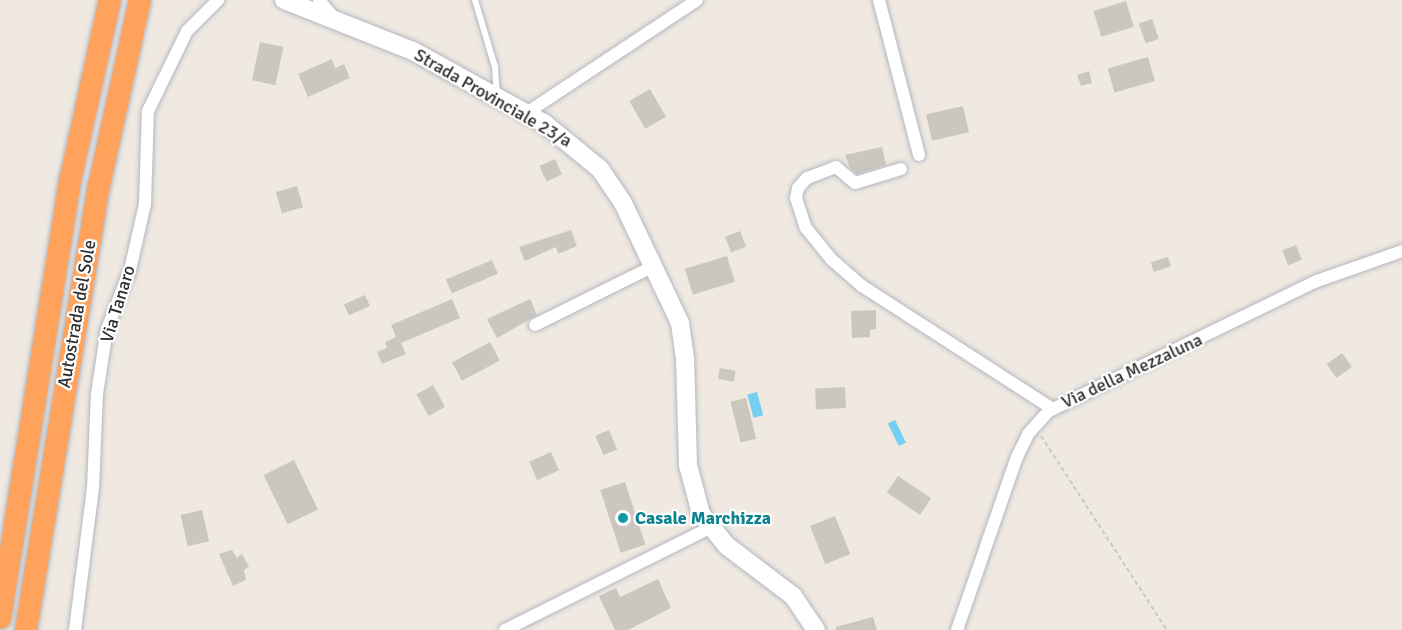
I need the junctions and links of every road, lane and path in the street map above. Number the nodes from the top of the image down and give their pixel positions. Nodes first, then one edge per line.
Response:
1 (110, 0) edge
2 (140, 0) edge
3 (218, 0) edge
4 (284, 0) edge
5 (319, 0) edge
6 (474, 0) edge
7 (697, 0) edge
8 (879, 0) edge
9 (334, 18) junction
10 (496, 100) junction
11 (525, 114) junction
12 (920, 155) dead end
13 (901, 169) dead end
14 (1402, 251) edge
15 (654, 266) junction
16 (535, 325) dead end
17 (1053, 409) junction
18 (1034, 426) junction
19 (710, 528) junction
20 (0, 618) edge
21 (26, 630) edge
22 (75, 630) edge
23 (505, 630) edge
24 (816, 630) edge
25 (957, 630) edge
26 (1167, 630) edge

1 - 20 highway, Autostrada del Sole
2 - 21 highway, Autostrada del Sole
3 - 22 street, Via Tanaro
4 - 9 street, Strada Provinciale 23/a
5 - 9 street
6 - 10 lane
7 - 11 street
8 - 12 street
9 - 10 street, Strada Provinciale 23/a
10 - 11 street, Strada Provinciale 23/a
11 - 15 street, Strada Provinciale 23/a
13 - 17 street
14 - 17 street, Via della Mezzaluna
15 - 16 street
15 - 19 street, Strada Provinciale 23/a
17 - 18 street, Via della Mezzaluna
18 - 25 street, Via della Mezzaluna
18 - 26 path
19 - 23 street
19 - 24 street, Strada Provinciale 23/a

